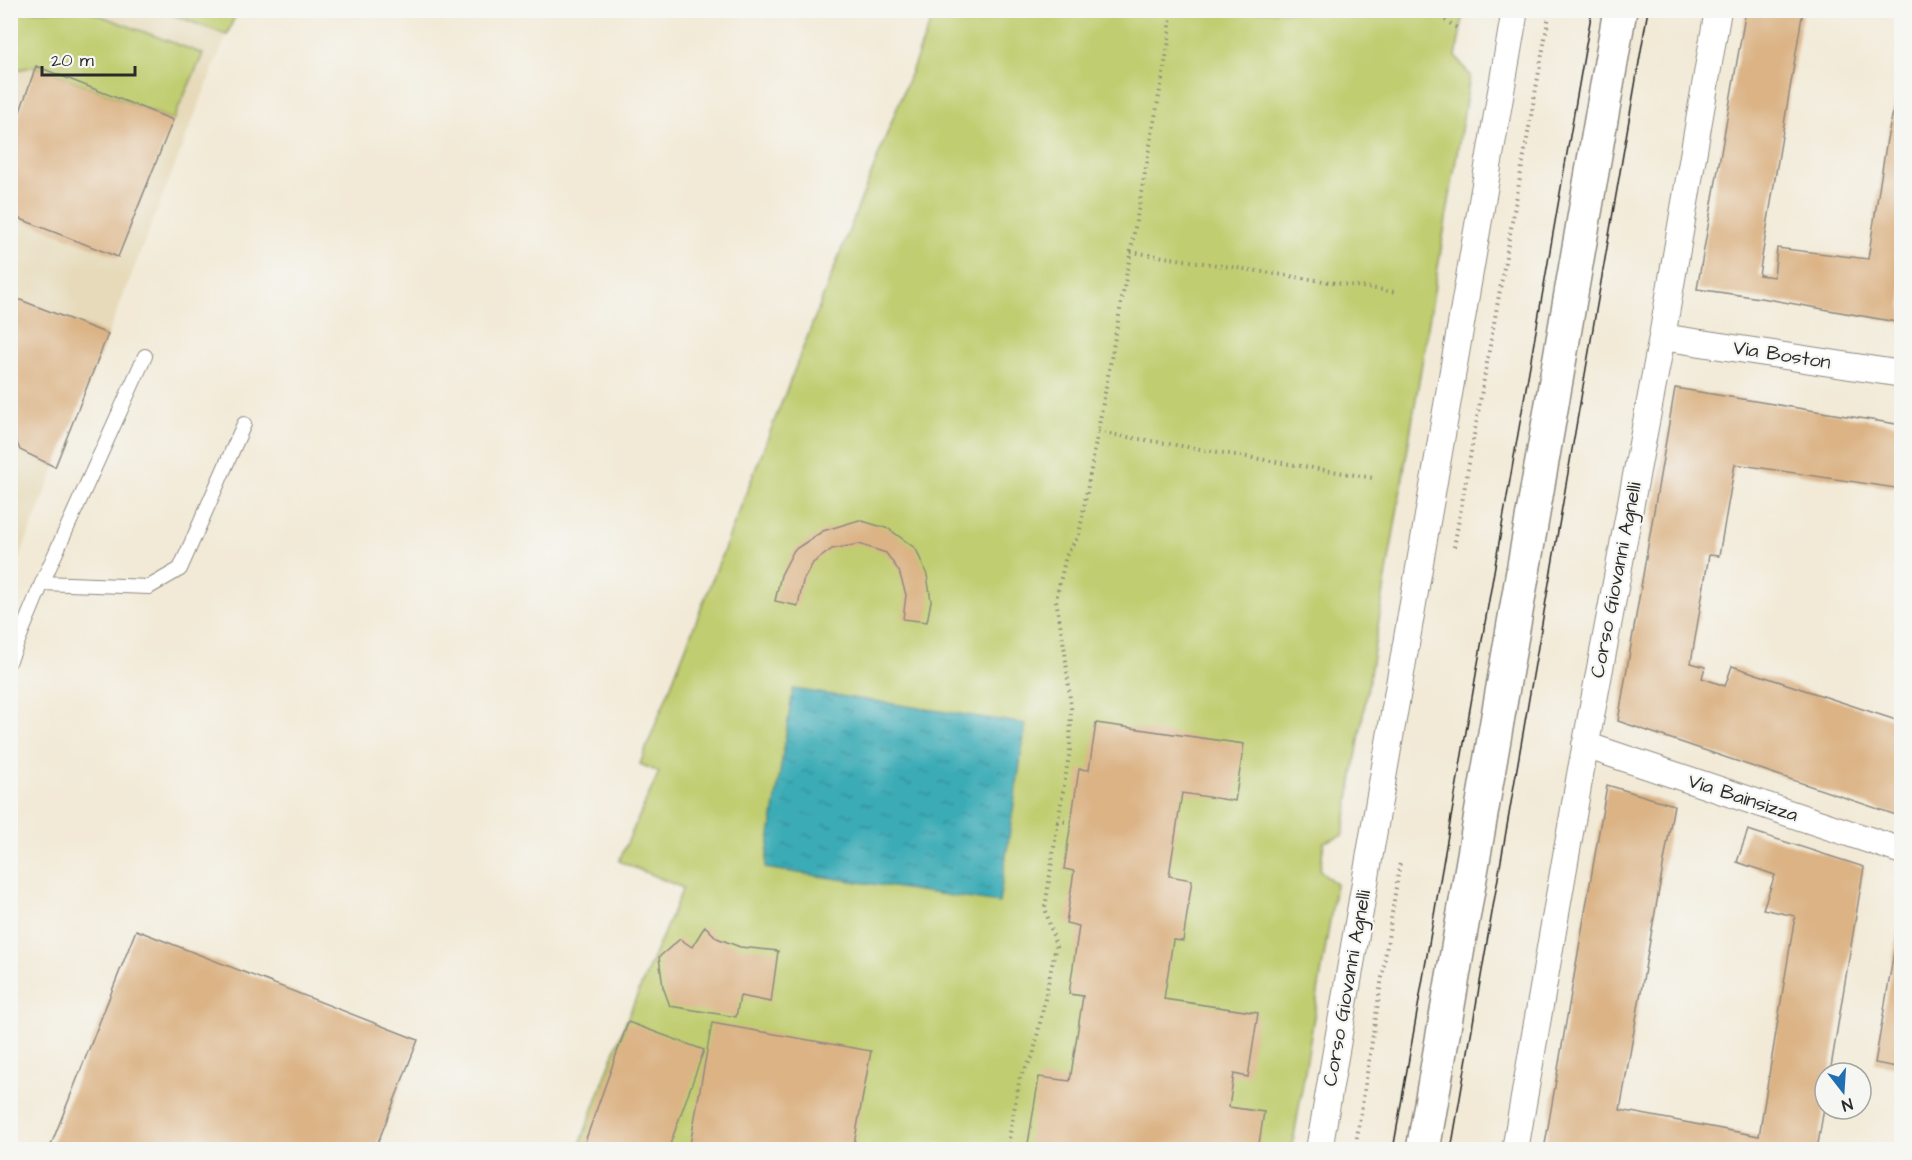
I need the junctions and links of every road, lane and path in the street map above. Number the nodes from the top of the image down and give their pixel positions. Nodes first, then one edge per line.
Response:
1 (1171, 10) edge
2 (1430, 10) edge
3 (1515, 10) edge
4 (1550, 10) edge
5 (1620, 10) edge
6 (1718, 10) edge
7 (1460, 30) dead end
8 (1131, 252) junction
9 (1396, 292) dead end
10 (1662, 337) junction
11 (145, 356) dead end
12 (1902, 374) edge
13 (244, 424) dead end
14 (1098, 432) junction
15 (1373, 478) dead end
16 (1452, 558) dead end
17 (42, 583) junction
18 (10, 660) edge
19 (1585, 746) junction
20 (1058, 820) junction
21 (1071, 822) dead end
22 (1902, 850) edge
23 (1400, 861) dead end
24 (1007, 1149) edge
25 (1319, 1149) edge
26 (1356, 1149) edge
27 (1423, 1149) edge
28 (1515, 1149) edge

1 - 8 path
2 - 7 path
3 - 25 street, Corso Giovanni Agnelli
4 - 16 path
5 - 27 main road
6 - 10 street, Corso Giovanni Agnelli
8 - 9 path
8 - 14 path
10 - 12 street, Via Boston
10 - 19 street, Corso Giovanni Agnelli
11 - 17 lane
13 - 17 lane
14 - 15 path
14 - 20 path
17 - 18 lane
19 - 22 street, Via Bainsizza
19 - 28 street, Corso Giovanni Agnelli
20 - 21 path
20 - 24 path
23 - 26 path

